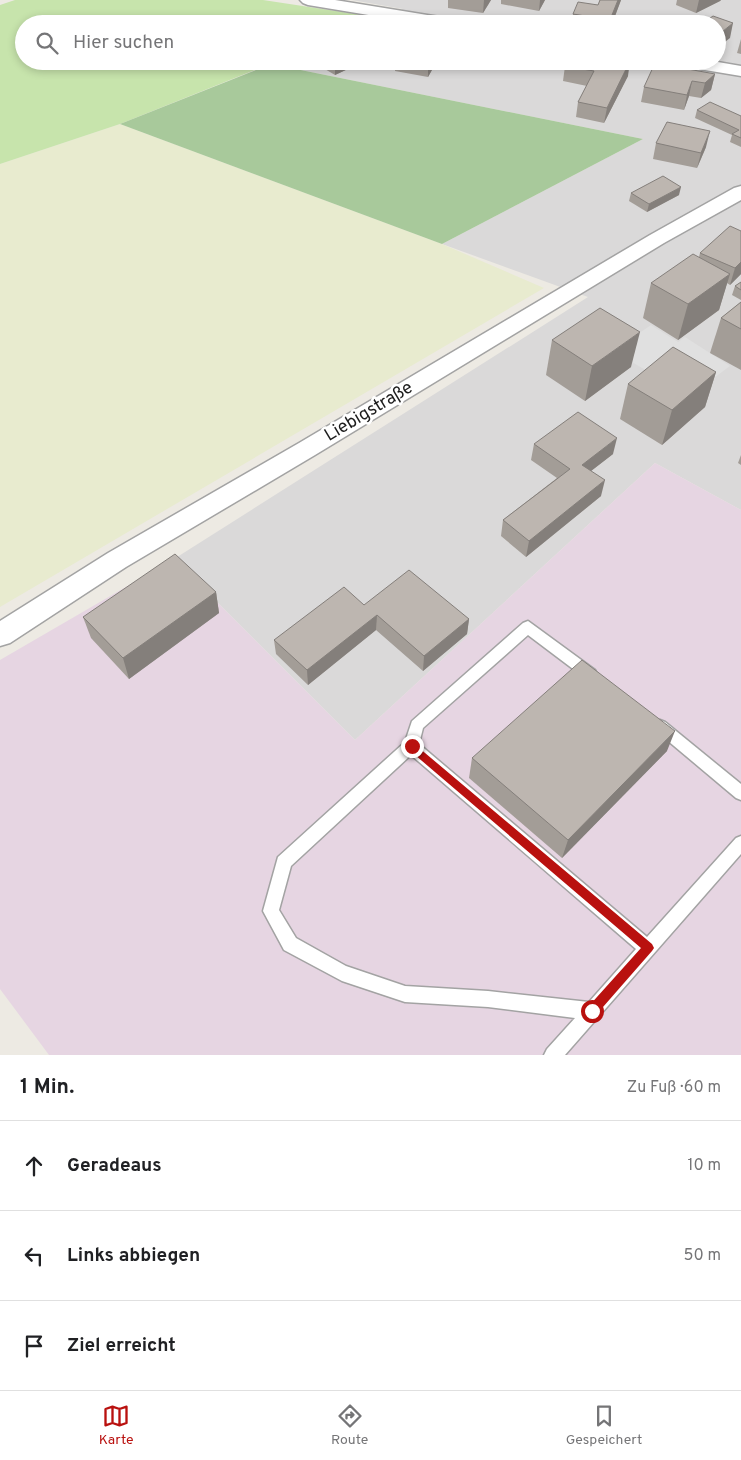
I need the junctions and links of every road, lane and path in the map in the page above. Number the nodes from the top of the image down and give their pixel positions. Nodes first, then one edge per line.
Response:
1 (308, 0) edge
2 (398, 15) edge
3 (726, 68) edge
4 (741, 71) edge
5 (741, 192) edge
6 (0, 635) edge
7 (600, 681) edge
8 (648, 717) edge
9 (412, 746) junction
10 (741, 793) edge
11 (741, 843) edge
12 (648, 948) junction
13 (592, 1011) junction
14 (553, 1055) edge

1 - 2 street
3 - 4 street
5 - 6 street, Liebigstraße
7 - 9 lane
8 - 10 lane
9 - 12 lane
9 - 13 lane
11 - 12 lane
12 - 13 lane
13 - 14 lane

